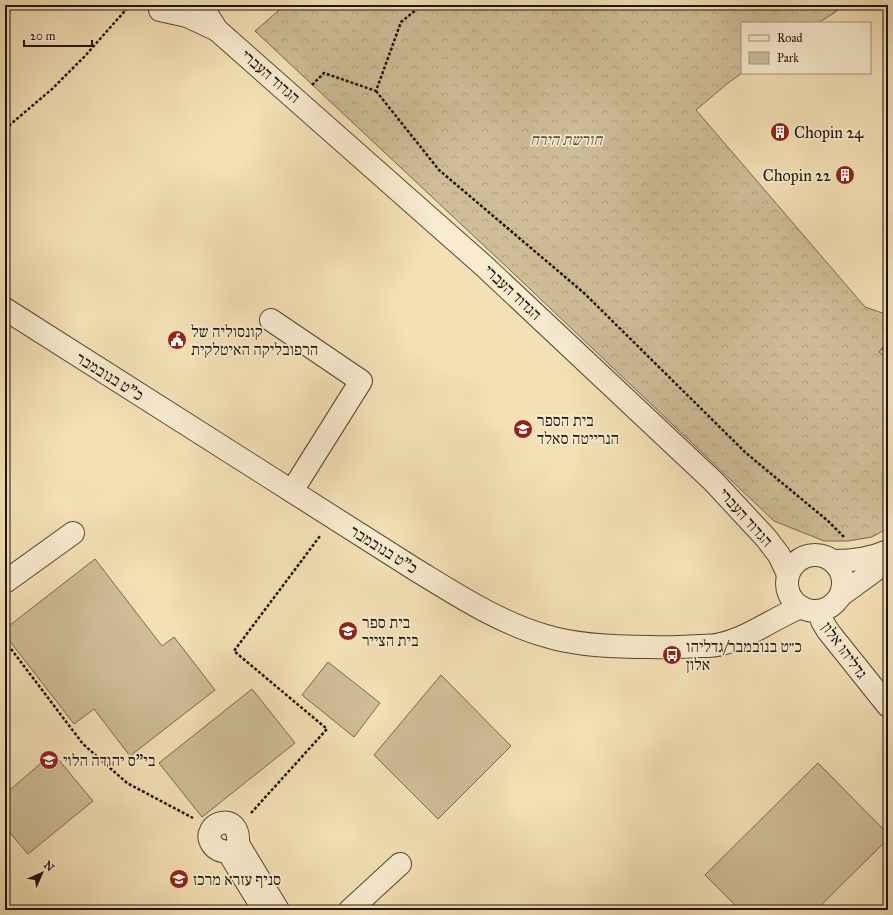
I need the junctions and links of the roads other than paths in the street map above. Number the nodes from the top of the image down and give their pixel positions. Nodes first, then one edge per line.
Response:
1 (202, 5) edge
2 (151, 6) edge
3 (217, 30) junction
4 (5, 308) edge
5 (271, 320) dead end
6 (292, 491) junction
7 (73, 533) dead end
8 (888, 551) edge
9 (888, 557) edge
10 (834, 561) junction
11 (788, 574) junction
12 (5, 582) edge
13 (841, 595) junction
14 (811, 609) junction
15 (888, 706) edge
16 (400, 864) dead end
17 (264, 910) edge
18 (278, 910) edge
19 (350, 910) edge

1 - 3 street, הגדוד העברי
2 - 3 street, הגדוד העברי
3 - 11 street, הגדוד העברי
4 - 6 street, כ"ט בנובמבר
5 - 6 street
6 - 14 street, כ"ט בנובמבר
7 - 12 street
8 - 10 street
9 - 13 street
10 - 11 street
10 - 13 street
11 - 14 street
13 - 14 street
14 - 15 street, גדליהו אלון
16 - 19 street
17 - 18 street

